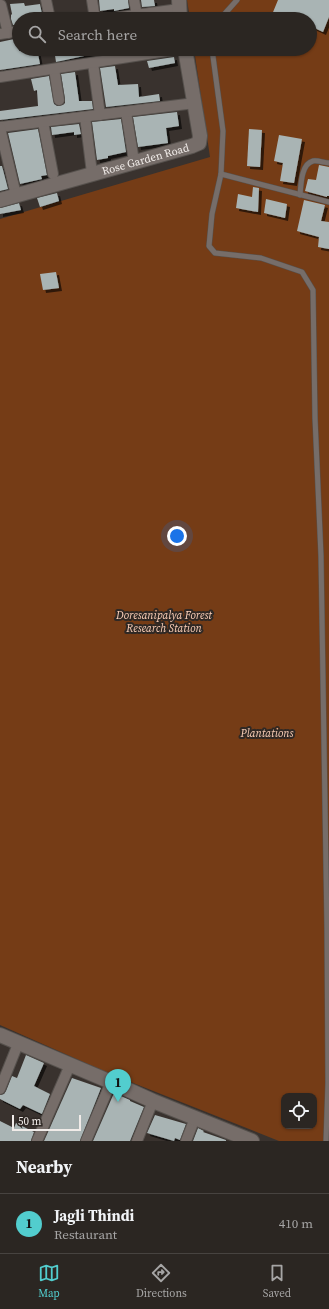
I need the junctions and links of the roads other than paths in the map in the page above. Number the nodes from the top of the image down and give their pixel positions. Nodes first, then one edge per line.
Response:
1 (46, 0) edge
2 (92, 0) edge
3 (134, 0) edge
4 (237, 0) edge
5 (1, 5) dead end
6 (179, 9) edge
7 (49, 12) edge
8 (94, 12) edge
9 (136, 12) edge
10 (158, 12) edge
11 (226, 12) edge
12 (4, 34) edge
13 (136, 56) edge
14 (186, 56) edge
15 (213, 56) edge
16 (93, 63) junction
17 (54, 69) junction
18 (0, 78) edge
19 (59, 100) dead end
20 (195, 103) junction
21 (126, 112) junction
22 (100, 115) junction
23 (85, 117) junction
24 (43, 122) junction
25 (0, 128) edge
26 (134, 161) junction
27 (329, 163) edge
28 (92, 173) junction
29 (52, 174) dead end
30 (221, 174) junction
31 (16, 195) junction
32 (300, 195) junction
33 (0, 200) edge
34 (329, 202) edge
35 (328, 929) edge
36 (0, 1036) edge
37 (18, 1044) junction
38 (70, 1065) junction
39 (111, 1082) junction
40 (328, 1083) edge
41 (0, 1089) edge
42 (153, 1101) junction
43 (195, 1118) junction
44 (225, 1136) edge
45 (38, 1141) edge
46 (86, 1141) edge
47 (137, 1141) edge
48 (186, 1141) edge
49 (252, 1141) edge
50 (326, 1141) edge

1 - 7 street
2 - 8 street
3 - 9 street
4 - 11 lane
5 - 12 street
6 - 10 street
13 - 16 street
14 - 20 street, Rose Garden Road
15 - 30 lane
16 - 17 street
16 - 22 street
17 - 18 street
17 - 19 street
20 - 21 street
20 - 26 street, Rose Garden Road
21 - 22 street
21 - 26 street
22 - 23 street
23 - 24 street
23 - 28 street
24 - 25 street
24 - 29 street
25 - 31 street
26 - 28 street, Rose Garden Road
27 - 32 lane
28 - 31 street, Rose Garden Road
30 - 32 lane
30 - 35 lane
31 - 33 street, Rose Garden Road
32 - 34 lane
35 - 40 lane
36 - 37 street
37 - 38 street
37 - 41 street
38 - 39 street
38 - 45 street
39 - 42 street
39 - 46 street
40 - 50 lane
42 - 43 street
42 - 47 street
43 - 44 street
43 - 48 street
44 - 49 street

